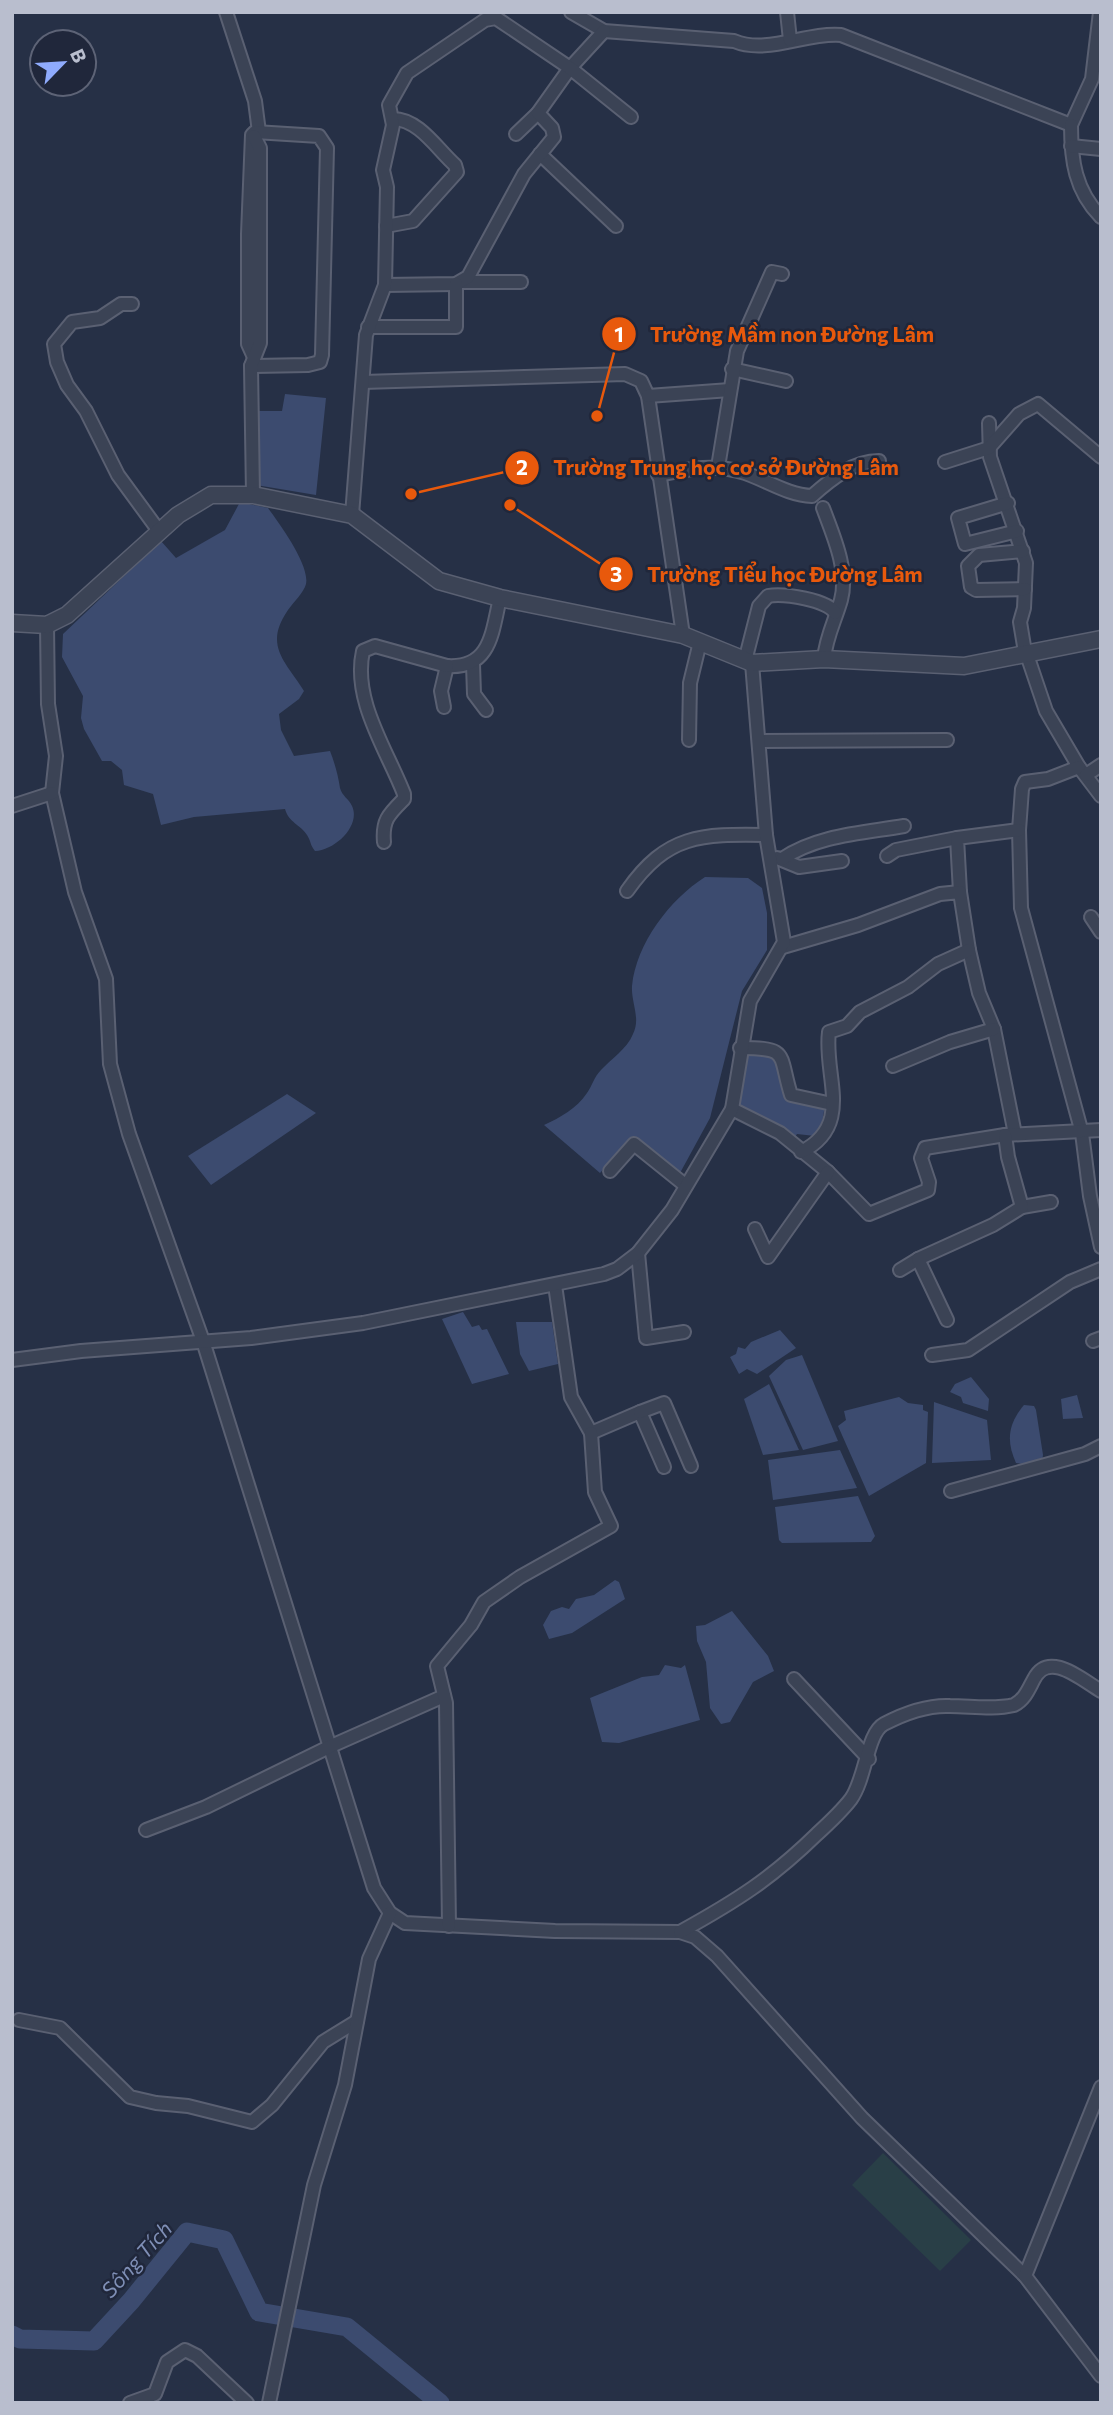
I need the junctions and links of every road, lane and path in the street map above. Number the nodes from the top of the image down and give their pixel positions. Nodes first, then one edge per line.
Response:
1 (226, 12) edge
2 (571, 12) edge
3 (787, 12) edge
4 (1100, 12) edge
5 (604, 31) junction
6 (790, 40) junction
7 (570, 68) junction
8 (1097, 73) edge
9 (538, 113) junction
10 (631, 117) dead end
11 (393, 120) junction
12 (1071, 125) junction
13 (257, 134) junction
14 (516, 134) dead end
15 (1071, 146) junction
16 (1101, 149) edge
17 (540, 154) junction
18 (1101, 217) edge
19 (386, 226) junction
20 (616, 226) dead end
21 (782, 274) dead end
22 (521, 282) dead end
23 (459, 283) junction
24 (385, 285) junction
25 (132, 304) dead end
26 (368, 327) junction
27 (252, 361) junction
28 (732, 369) junction
29 (786, 381) dead end
30 (363, 382) junction
31 (730, 390) junction
32 (648, 396) junction
33 (989, 423) dead end
34 (989, 448) junction
35 (1101, 457) edge
36 (879, 461) dead end
37 (945, 462) dead end
38 (718, 467) junction
39 (658, 475) junction
40 (253, 495) junction
41 (1008, 503) junction
42 (823, 508) dead end
43 (352, 515) junction
44 (159, 531) junction
45 (1017, 531) junction
46 (1023, 551) junction
47 (1025, 589) junction
48 (500, 598) junction
49 (835, 613) junction
50 (12, 623) edge
51 (47, 625) junction
52 (683, 635) junction
53 (1101, 639) edge
54 (700, 642) junction
55 (1028, 653) junction
56 (824, 659) junction
57 (749, 662) junction
58 (472, 664) junction
59 (447, 666) junction
60 (443, 707) dead end
61 (486, 710) dead end
62 (689, 740) dead end
63 (947, 740) dead end
64 (759, 741) junction
65 (1101, 765) edge
66 (1082, 771) junction
67 (52, 793) junction
68 (1101, 796) edge
69 (12, 806) edge
70 (904, 826) dead end
71 (1019, 830) junction
72 (766, 835) junction
73 (957, 838) junction
74 (384, 842) dead end
75 (887, 856) dead end
76 (777, 858) junction
77 (842, 861) dead end
78 (627, 891) dead end
79 (960, 892) junction
80 (1091, 917) dead end
81 (1101, 932) edge
82 (783, 947) junction
83 (969, 950) junction
84 (994, 1029) junction
85 (740, 1048) junction
86 (893, 1066) dead end
87 (832, 1104) junction
88 (732, 1109) junction
89 (1101, 1130) edge
90 (1082, 1133) junction
91 (1010, 1135) junction
92 (802, 1152) junction
93 (610, 1171) dead end
94 (828, 1172) junction
95 (685, 1185) junction
96 (1051, 1202) dead end
97 (1022, 1207) junction
98 (755, 1229) dead end
99 (1101, 1247) edge
100 (638, 1253) junction
101 (918, 1259) junction
102 (1101, 1269) edge
103 (900, 1270) dead end
104 (555, 1285) junction
105 (947, 1320) dead end
106 (684, 1332) dead end
107 (203, 1341) junction
108 (932, 1355) dead end
109 (12, 1360) edge
110 (640, 1412) junction
111 (591, 1433) junction
112 (1101, 1446) edge
113 (691, 1466) dead end
114 (664, 1467) dead end
115 (951, 1491) dead end
116 (794, 1679) dead end
117 (1101, 1691) edge
118 (444, 1696) junction
119 (329, 1747) junction
120 (869, 1759) junction
121 (146, 1830) dead end
122 (390, 1913) junction
123 (449, 1926) junction
124 (680, 1932) junction
125 (19, 2020) dead end
126 (357, 2021) junction
127 (1101, 2087) edge
128 (1025, 2276) junction
129 (1101, 2376) edge
130 (130, 2403) edge
131 (247, 2403) edge
132 (268, 2403) edge

1 - 13 street
2 - 5 street
3 - 6 street
4 - 8 street
5 - 6 street
5 - 7 street
6 - 12 street
7 - 9 street
7 - 10 street
7 - 11 street
8 - 12 street
9 - 14 street
9 - 17 street
11 - 19 street
11 - 19 street
12 - 15 street
13 - 27 street
13 - 27 street
15 - 16 street
15 - 18 street
17 - 20 street
17 - 23 street
19 - 24 street
21 - 28 street
22 - 23 street
23 - 24 street
23 - 26 street
24 - 26 street
25 - 44 street
26 - 30 street
27 - 40 street
28 - 29 street
28 - 31 street
30 - 32 street
30 - 43 street
31 - 32 street
31 - 38 street
32 - 39 street
33 - 34 street
34 - 35 street
34 - 37 street
34 - 41 street
36 - 38 street
38 - 39 street
39 - 52 street
40 - 43 street
40 - 44 street
41 - 45 street
41 - 45 street
42 - 49 street
43 - 48 street
44 - 51 street
45 - 46 street
46 - 47 street
46 - 47 street
47 - 55 street
48 - 52 street
48 - 58 street
49 - 56 street
49 - 57 street
50 - 51 street
51 - 67 street
52 - 54 street
53 - 55 street
54 - 57 street
54 - 62 street
55 - 56 street
55 - 66 street
56 - 57 street
57 - 64 street
58 - 59 street
58 - 61 street
59 - 60 street
59 - 74 street
63 - 64 street
64 - 72 street
65 - 66 street
66 - 68 street
66 - 71 street
67 - 69 street
67 - 107 street
70 - 76 street
71 - 73 street
71 - 90 street
72 - 76 street
72 - 78 street
73 - 75 street
73 - 79 street
76 - 77 street
76 - 82 street
79 - 82 street
79 - 83 street
80 - 81 street
82 - 85 street
83 - 84 street
83 - 87 street
84 - 86 street
84 - 91 street
85 - 87 street
85 - 88 street
87 - 92 street
88 - 92 street
88 - 95 street
89 - 90 street
90 - 91 street
90 - 99 street
91 - 94 street
91 - 97 street
92 - 94 street
93 - 95 street
94 - 98 street
95 - 100 street
96 - 97 street
97 - 101 street
100 - 104 street
100 - 106 street
101 - 103 street
101 - 105 street
102 - 108 street
104 - 107 street
104 - 111 street
107 - 109 street
107 - 119 street
110 - 111 street
110 - 113 street
110 - 114 street
111 - 118 street
112 - 115 street
116 - 120 street
117 - 120 street
118 - 119 street
118 - 123 street
119 - 121 street
119 - 122 street
120 - 124 street
122 - 123 street
122 - 126 street
123 - 124 street
124 - 128 street
125 - 126 street
126 - 132 street
127 - 128 street
128 - 129 street
130 - 131 street

